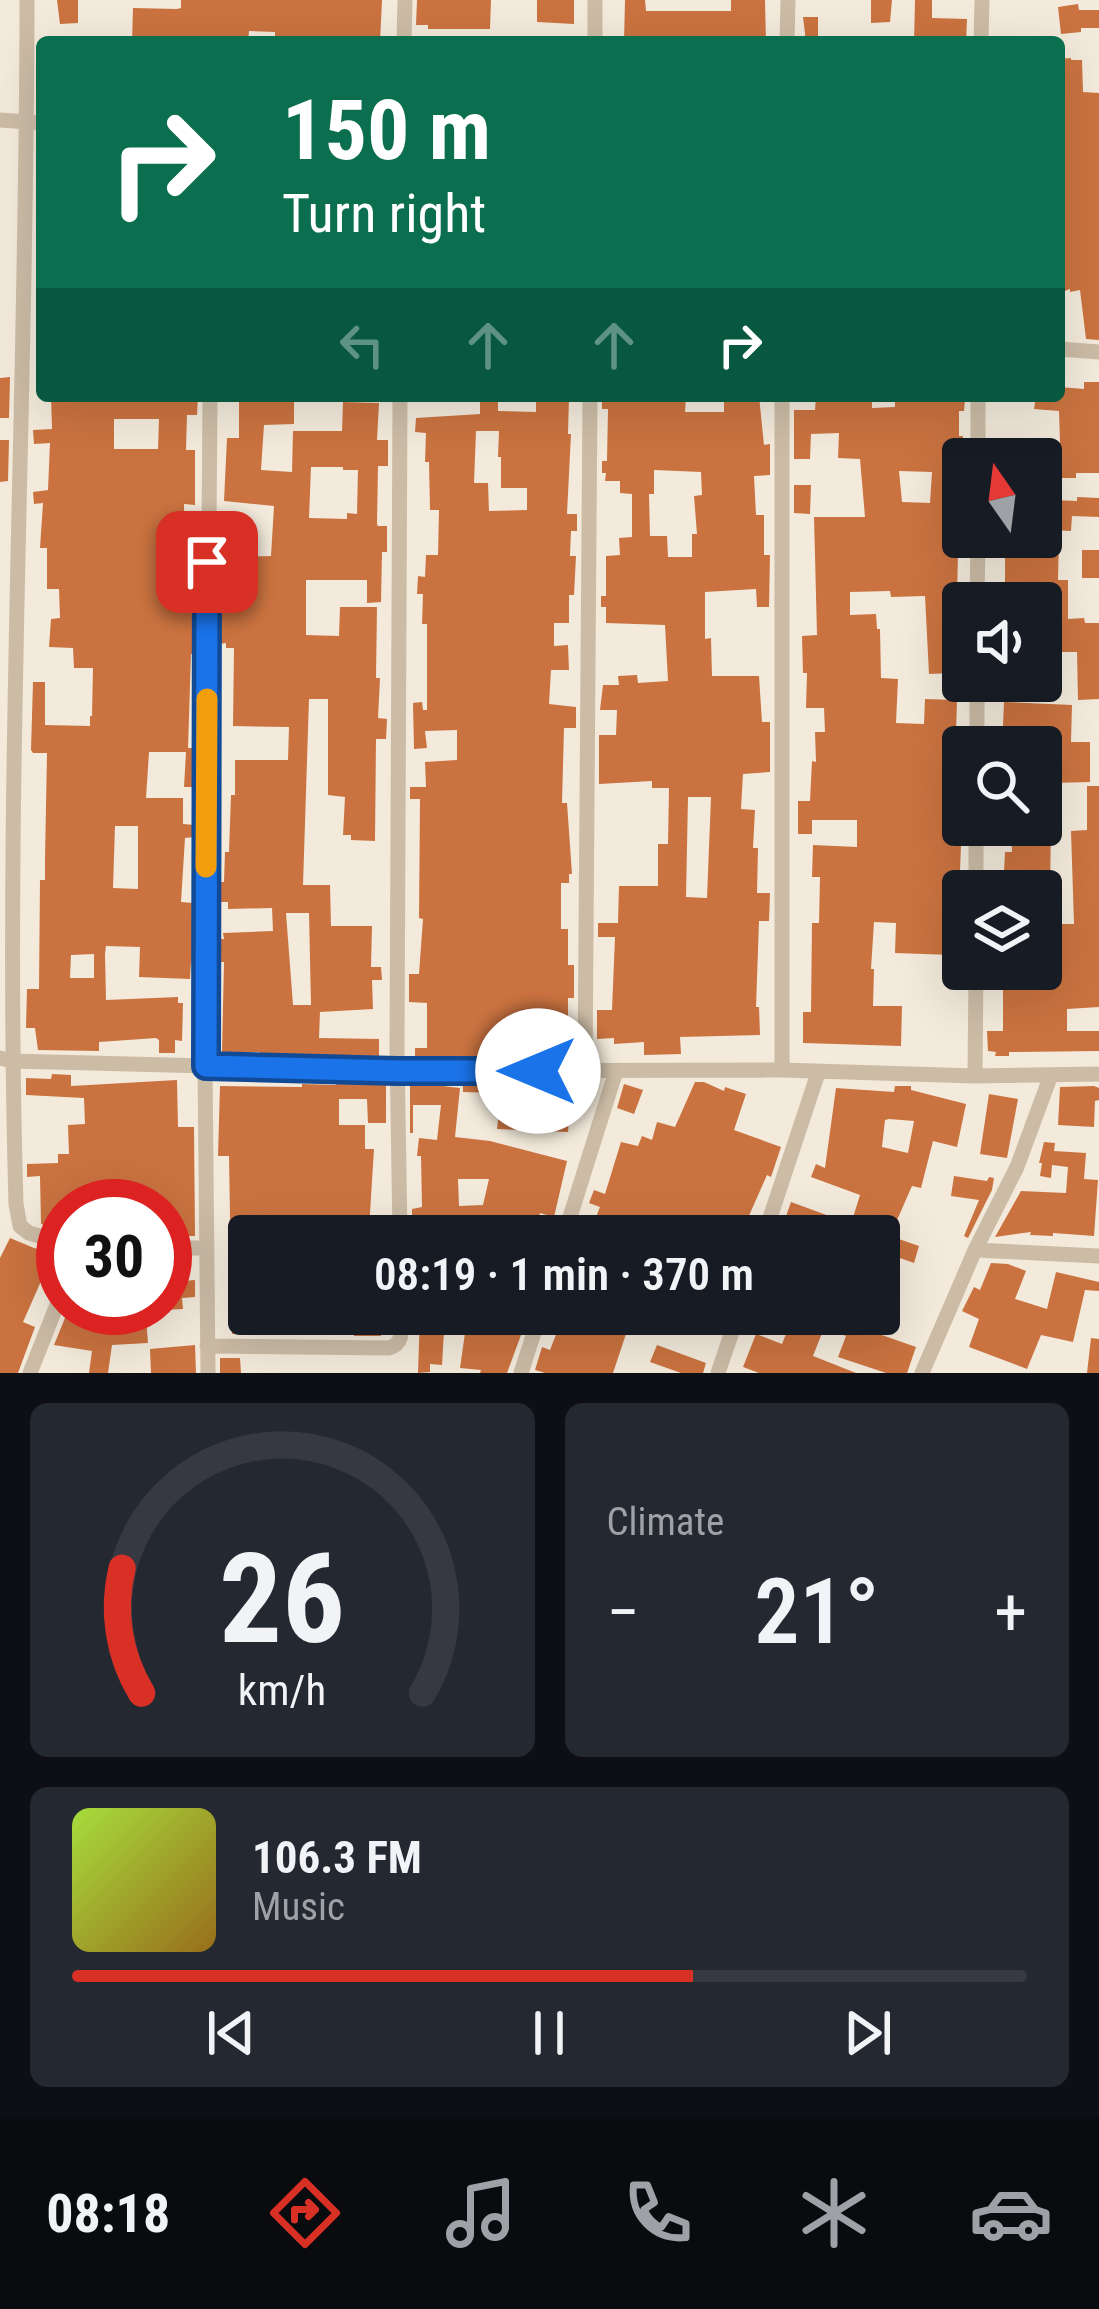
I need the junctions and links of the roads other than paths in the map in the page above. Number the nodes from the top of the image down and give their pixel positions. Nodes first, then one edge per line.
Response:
1 (27, 0) edge
2 (405, 0) edge
3 (596, 0) edge
4 (788, 0) edge
5 (982, 0) edge
6 (404, 36) edge
7 (595, 36) edge
8 (788, 36) edge
9 (981, 36) edge
10 (0, 120) edge
11 (34, 123) edge
12 (1065, 349) edge
13 (1099, 352) edge
14 (210, 402) edge
15 (400, 402) edge
16 (590, 402) edge
17 (782, 402) edge
18 (979, 402) edge
19 (978, 438) edge
20 (7, 706) edge
21 (976, 990) edge
22 (6, 1060) edge
23 (206, 1066) junction
24 (782, 1070) junction
25 (397, 1071) junction
26 (585, 1071) junction
27 (616, 1071) junction
28 (818, 1072) junction
29 (1099, 1074) edge
30 (1051, 1075) junction
31 (975, 1076) junction
32 (400, 1215) edge
33 (571, 1215) edge
34 (771, 1215) edge
35 (36, 1235) edge
36 (192, 1248) edge
37 (207, 1248) junction
38 (975, 1250) junction
39 (1099, 1256) edge
40 (45, 1335) edge
41 (400, 1335) edge
42 (533, 1335) edge
43 (731, 1335) edge
44 (207, 1346) junction
45 (30, 1373) edge
46 (208, 1373) edge
47 (521, 1373) edge
48 (718, 1373) edge
49 (922, 1373) edge

1 - 11 street
2 - 6 street
3 - 7 street
4 - 8 street
5 - 9 street
10 - 11 street
11 - 20 street
12 - 13 street
14 - 23 street
15 - 25 street
16 - 26 street
17 - 24 street
18 - 19 street
20 - 22 street
21 - 31 street
22 - 23 street
22 - 35 street
23 - 25 street
23 - 37 street
24 - 27 street
24 - 28 street
25 - 26 street
25 - 32 street
26 - 27 street
27 - 33 street
28 - 31 street
28 - 34 street
29 - 30 street
30 - 31 street
30 - 38 street
36 - 37 street
37 - 44 street
38 - 39 street
38 - 49 street
40 - 45 street
41 - 44 street
42 - 47 street
43 - 48 street
44 - 46 street

